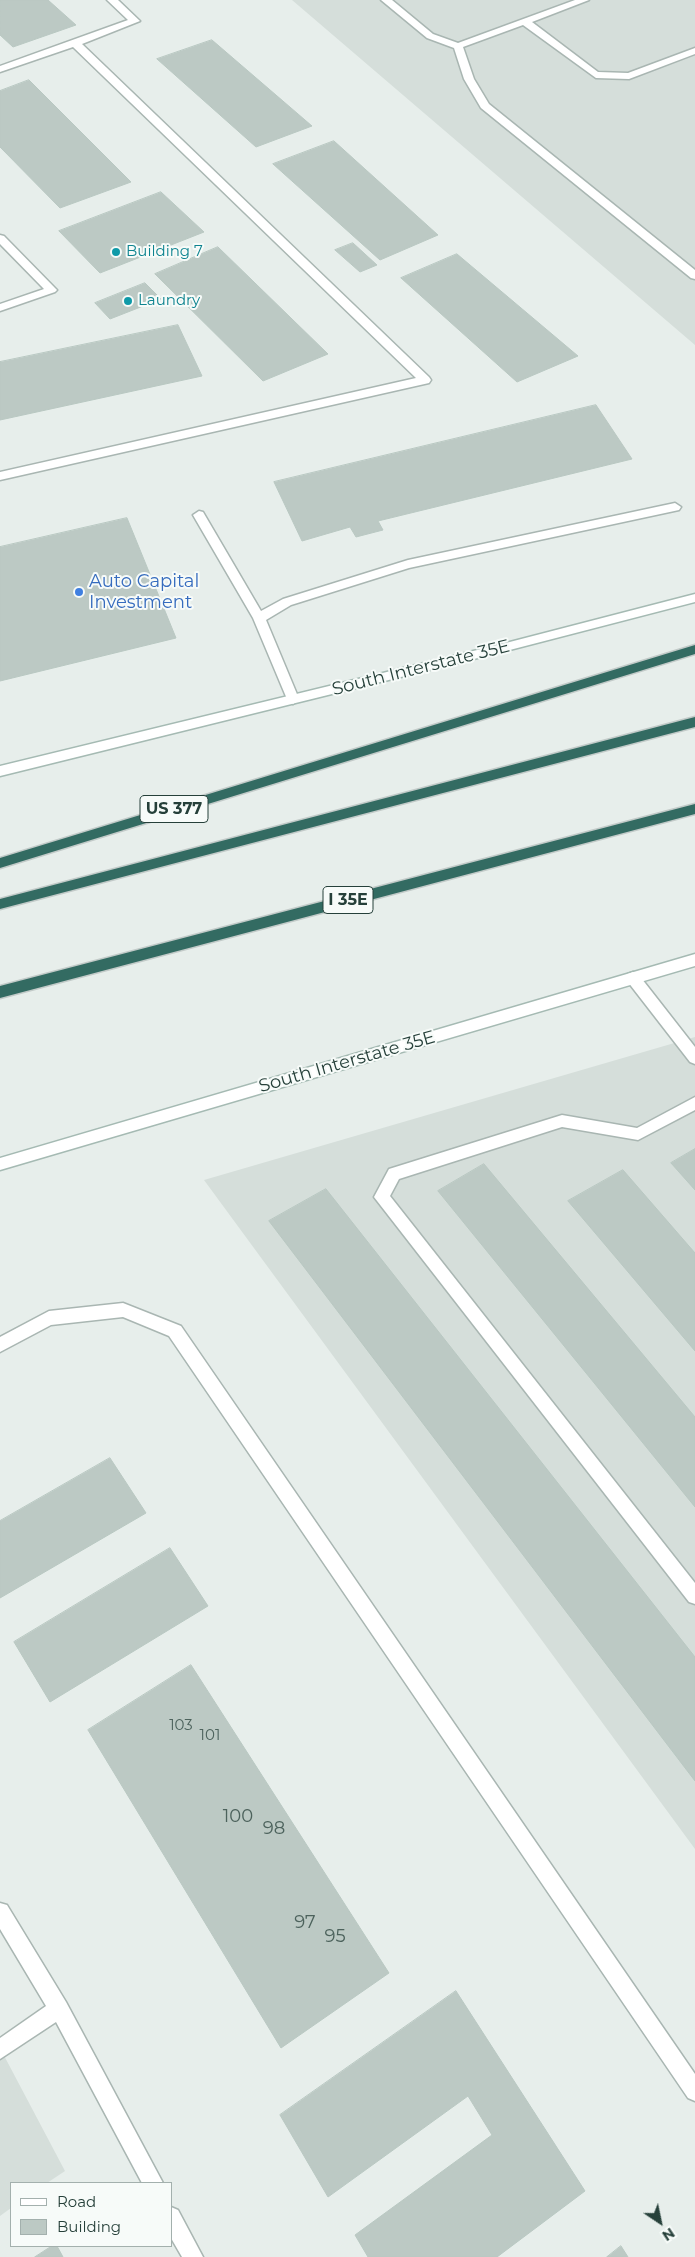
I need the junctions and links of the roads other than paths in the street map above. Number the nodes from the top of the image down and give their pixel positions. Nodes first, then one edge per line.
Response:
1 (112, 0) edge
2 (386, 0) edge
3 (581, 1) edge
4 (525, 22) junction
5 (75, 43) junction
6 (458, 46) junction
7 (695, 51) edge
8 (0, 69) edge
9 (0, 238) edge
10 (695, 276) edge
11 (0, 308) edge
12 (0, 476) edge
13 (675, 507) dead end
14 (199, 515) dead end
15 (695, 598) edge
16 (259, 618) junction
17 (695, 649) edge
18 (293, 699) junction
19 (695, 722) edge
20 (0, 771) edge
21 (695, 808) edge
22 (0, 863) edge
23 (0, 904) edge
24 (695, 960) edge
25 (633, 978) junction
26 (0, 992) edge
27 (695, 1058) edge
28 (695, 1103) edge
29 (0, 1164) edge
30 (0, 1345) edge
31 (695, 1596) edge
32 (0, 1912) edge
33 (59, 2009) junction
34 (0, 2049) edge
35 (695, 2091) edge
36 (152, 2182) edge
37 (172, 2219) edge
38 (193, 2257) edge

1 - 5 main road
2 - 6 main road
3 - 4 main road
4 - 6 main road
4 - 7 main road
5 - 8 main road
5 - 12 main road
6 - 10 main road
9 - 11 main road
13 - 16 main road
14 - 16 main road
15 - 18 main road, South Interstate 35E
16 - 18 main road
17 - 22 highway, US 377
18 - 20 main road, South Interstate 35E
19 - 23 highway
21 - 26 highway, I 35E
24 - 25 main road, South Interstate 35E
25 - 27 main road
25 - 29 main road, South Interstate 35E
28 - 31 main road
30 - 35 main road
32 - 33 main road
33 - 34 main road
33 - 36 main road
37 - 38 main road

